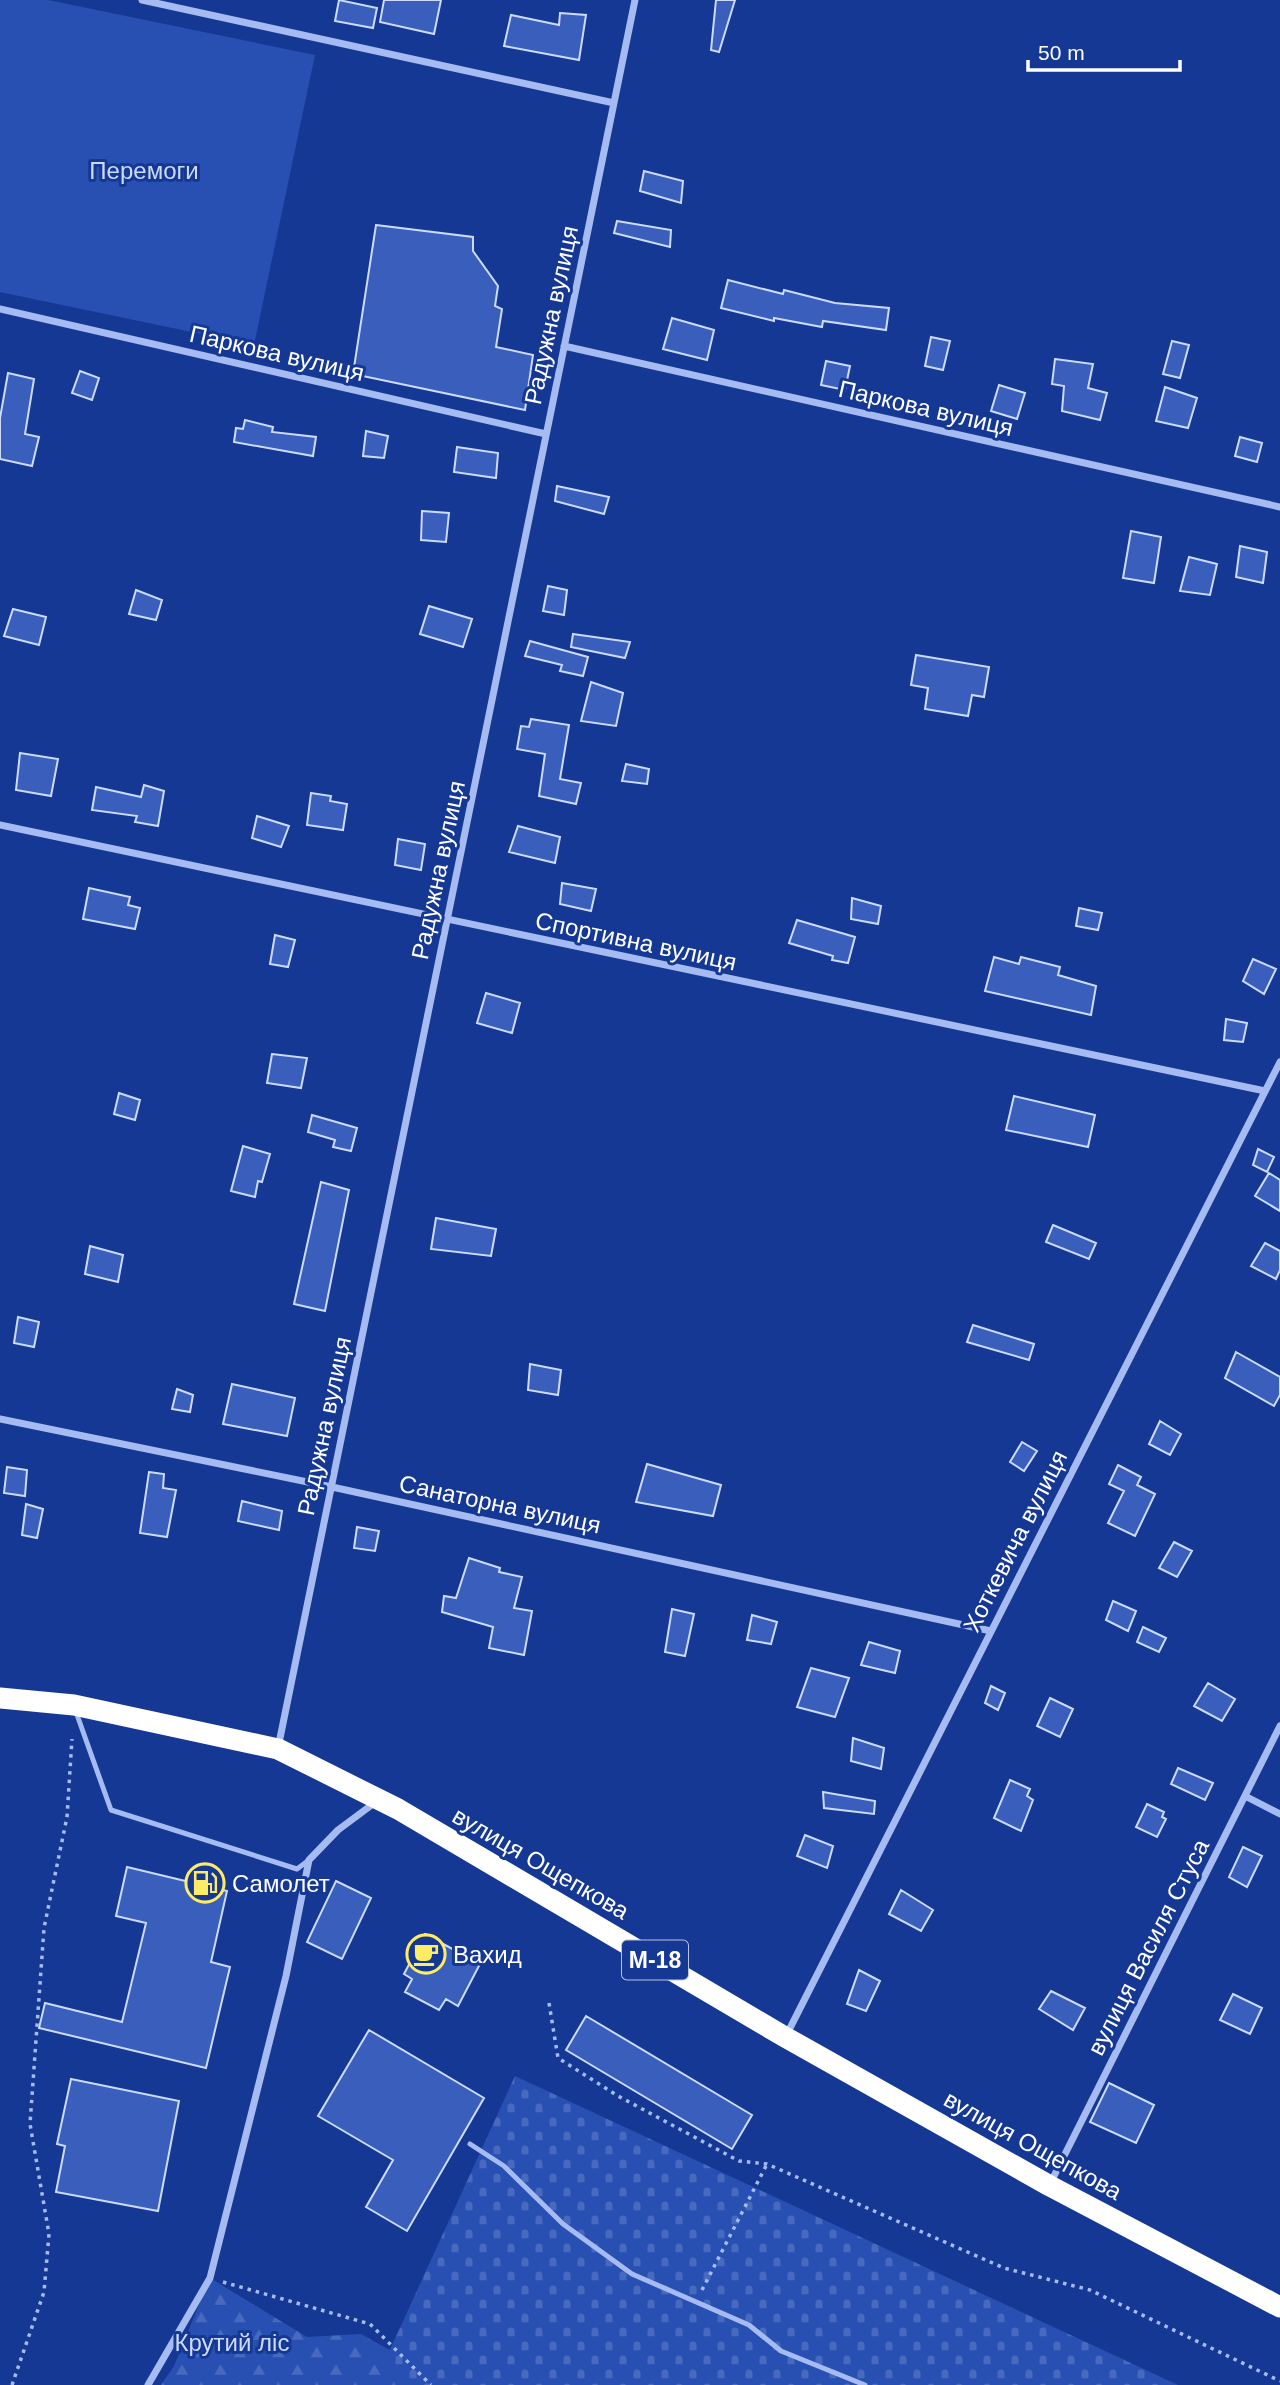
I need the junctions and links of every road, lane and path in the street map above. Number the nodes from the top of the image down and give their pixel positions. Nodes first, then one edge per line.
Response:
1 (142, 0) edge
2 (635, 0) edge
3 (614, 103) junction
4 (0, 309) edge
5 (564, 346) junction
6 (546, 434) junction
7 (1280, 507) edge
8 (0, 825) edge
9 (447, 921) junction
10 (1280, 1062) edge
11 (1265, 1091) junction
12 (0, 1419) edge
13 (332, 1487) junction
14 (991, 1631) junction
15 (0, 1698) edge
16 (74, 1705) junction
17 (1280, 1726) edge
18 (278, 1749) junction
19 (1245, 1797) junction
20 (378, 1799) junction
21 (1280, 1814) edge
22 (309, 1860) junction
23 (549, 2003) dead end
24 (785, 2037) junction
25 (470, 2144) dead end
26 (767, 2164) junction
27 (1050, 2186) junction
28 (210, 2278) junction
29 (696, 2302) junction
30 (1280, 2307) edge
31 (1280, 2381) edge
32 (12, 2385) edge
33 (148, 2385) edge
34 (431, 2385) edge
35 (865, 2385) edge

1 - 3 street
2 - 3 street, Радужна вулиця
3 - 5 street, Радужна вулиця
4 - 6 street, Паркова вулиця
5 - 6 street, Радужна вулиця
5 - 7 street, Паркова вулиця
6 - 9 street, Радужна вулиця
8 - 9 street, Спортивна вулиця
9 - 11 street, Спортивна вулиця
9 - 13 street, Радужна вулиця
10 - 11 street, Хоткевича вулиця
11 - 14 street, Хоткевича вулиця
12 - 13 street, Санаторна вулиця
13 - 14 street, Санаторна вулиця
13 - 18 street, Радужна вулиця
14 - 24 street, Хоткевича вулиця
15 - 16 highway, вулиця Ощепкова / М-18
16 - 18 highway, вулиця Ощепкова / М-18
16 - 22 lane
16 - 32 path
17 - 19 street, вулиця Василя Стуса
18 - 20 highway, вулиця Ощепкова / М-18
19 - 21 street
19 - 27 street, вулиця Василя Стуса
20 - 22 street
20 - 24 highway, вулиця Ощепкова / М-18
22 - 28 street
23 - 26 path
24 - 27 highway, вулиця Ощепкова / М-18
25 - 29 lane
26 - 29 path
26 - 31 path
27 - 30 highway, вулиця Ощепкова / М-18
28 - 33 street
28 - 34 path
29 - 35 lane

